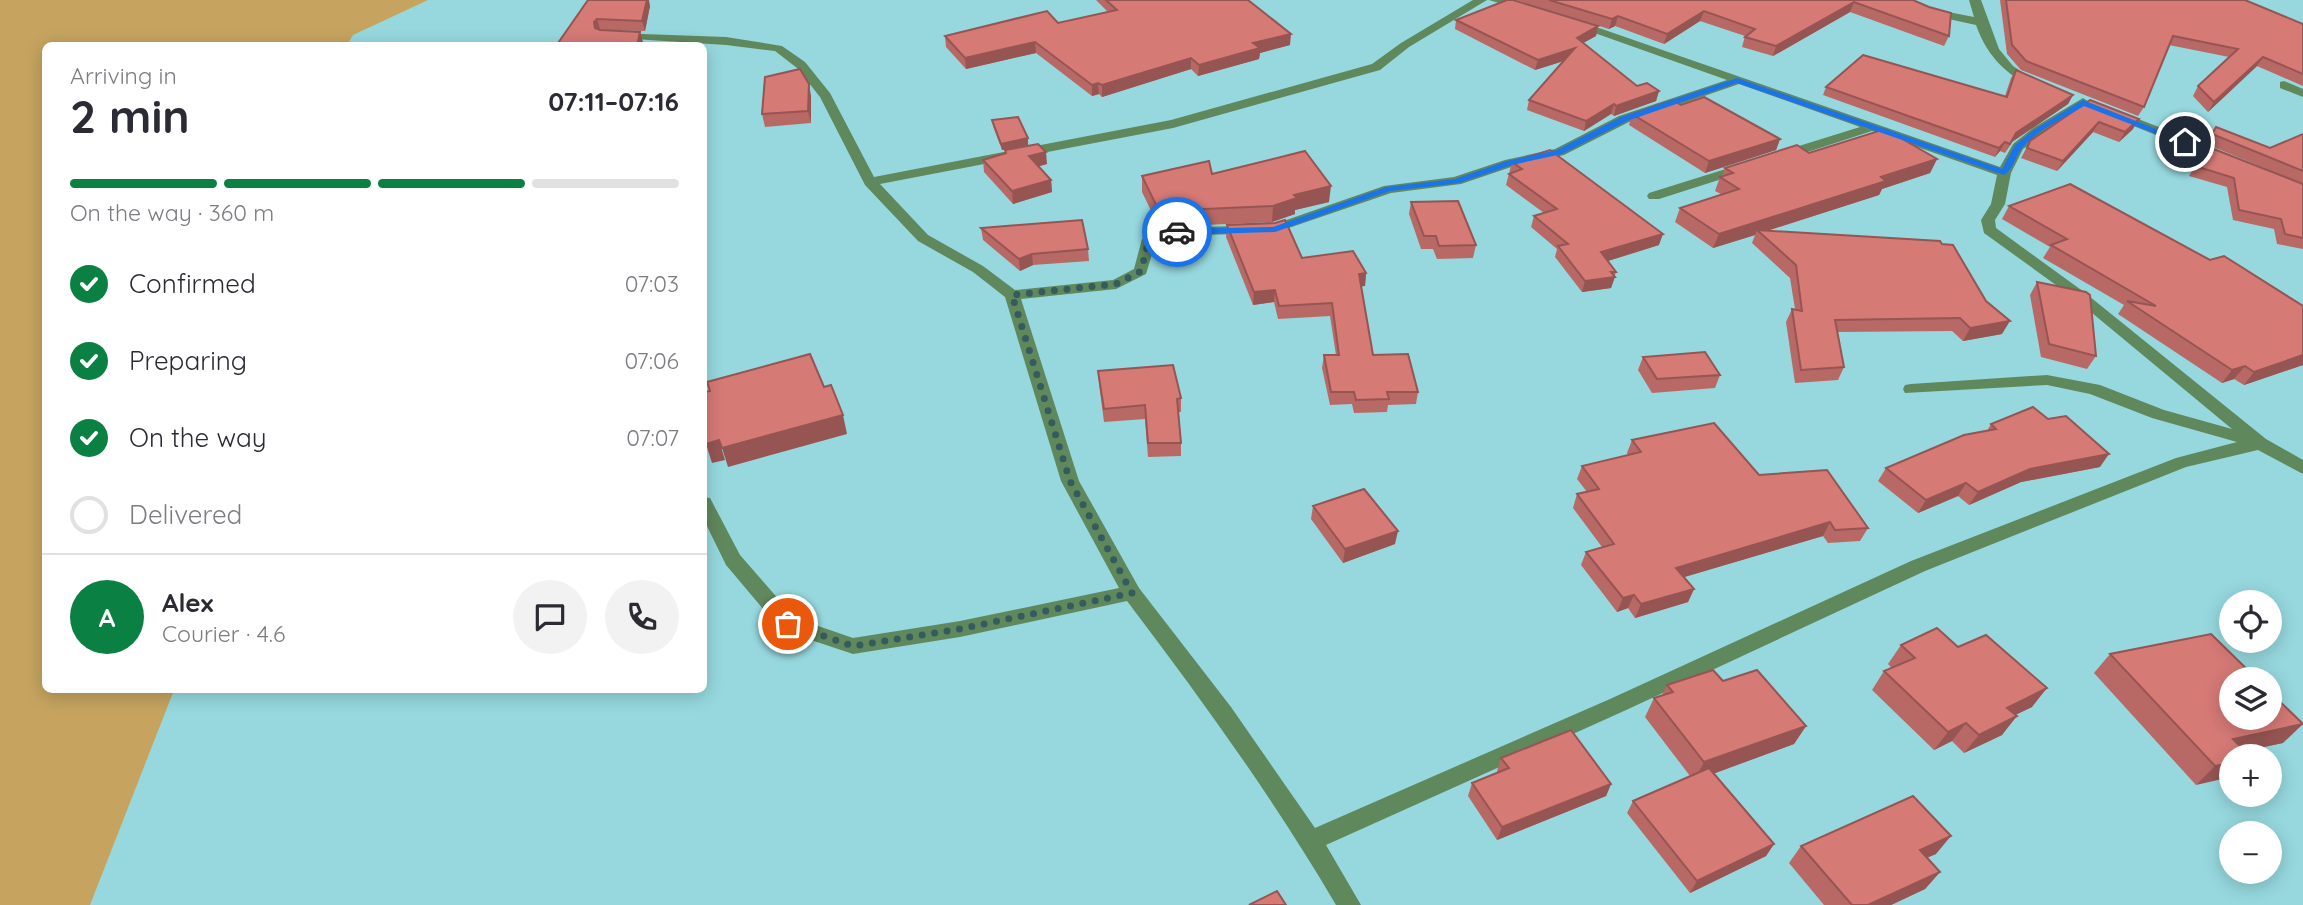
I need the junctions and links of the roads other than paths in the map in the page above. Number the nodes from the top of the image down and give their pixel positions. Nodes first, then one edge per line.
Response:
1 (1481, 0) edge
2 (1495, 0) edge
3 (1900, 0) edge
4 (1975, 0) edge
5 (1542, 12) edge
6 (1567, 20) edge
7 (1980, 22) junction
8 (604, 34) edge
9 (1737, 80) junction
10 (2284, 85) dead end
11 (2046, 89) edge
12 (2303, 93) edge
13 (1875, 126) junction
14 (2239, 163) edge
15 (2004, 173) junction
16 (870, 182) junction
17 (1654, 196) dead end
18 (1012, 295) junction
19 (1912, 389) dead end
20 (2260, 443) junction
21 (2303, 468) edge
22 (707, 509) edge
23 (1132, 593) junction
24 (1311, 841) junction
25 (1349, 905) edge

1 - 16 street
2 - 5 street
3 - 7 street
4 - 7 street
6 - 9 street
7 - 11 street
8 - 16 street
9 - 13 street
9 - 18 street
10 - 12 street
13 - 15 street
13 - 17 street
14 - 15 street
15 - 20 street
16 - 18 street
18 - 23 street
19 - 20 street
20 - 21 street
20 - 24 street
22 - 23 street
23 - 24 street
24 - 25 street

